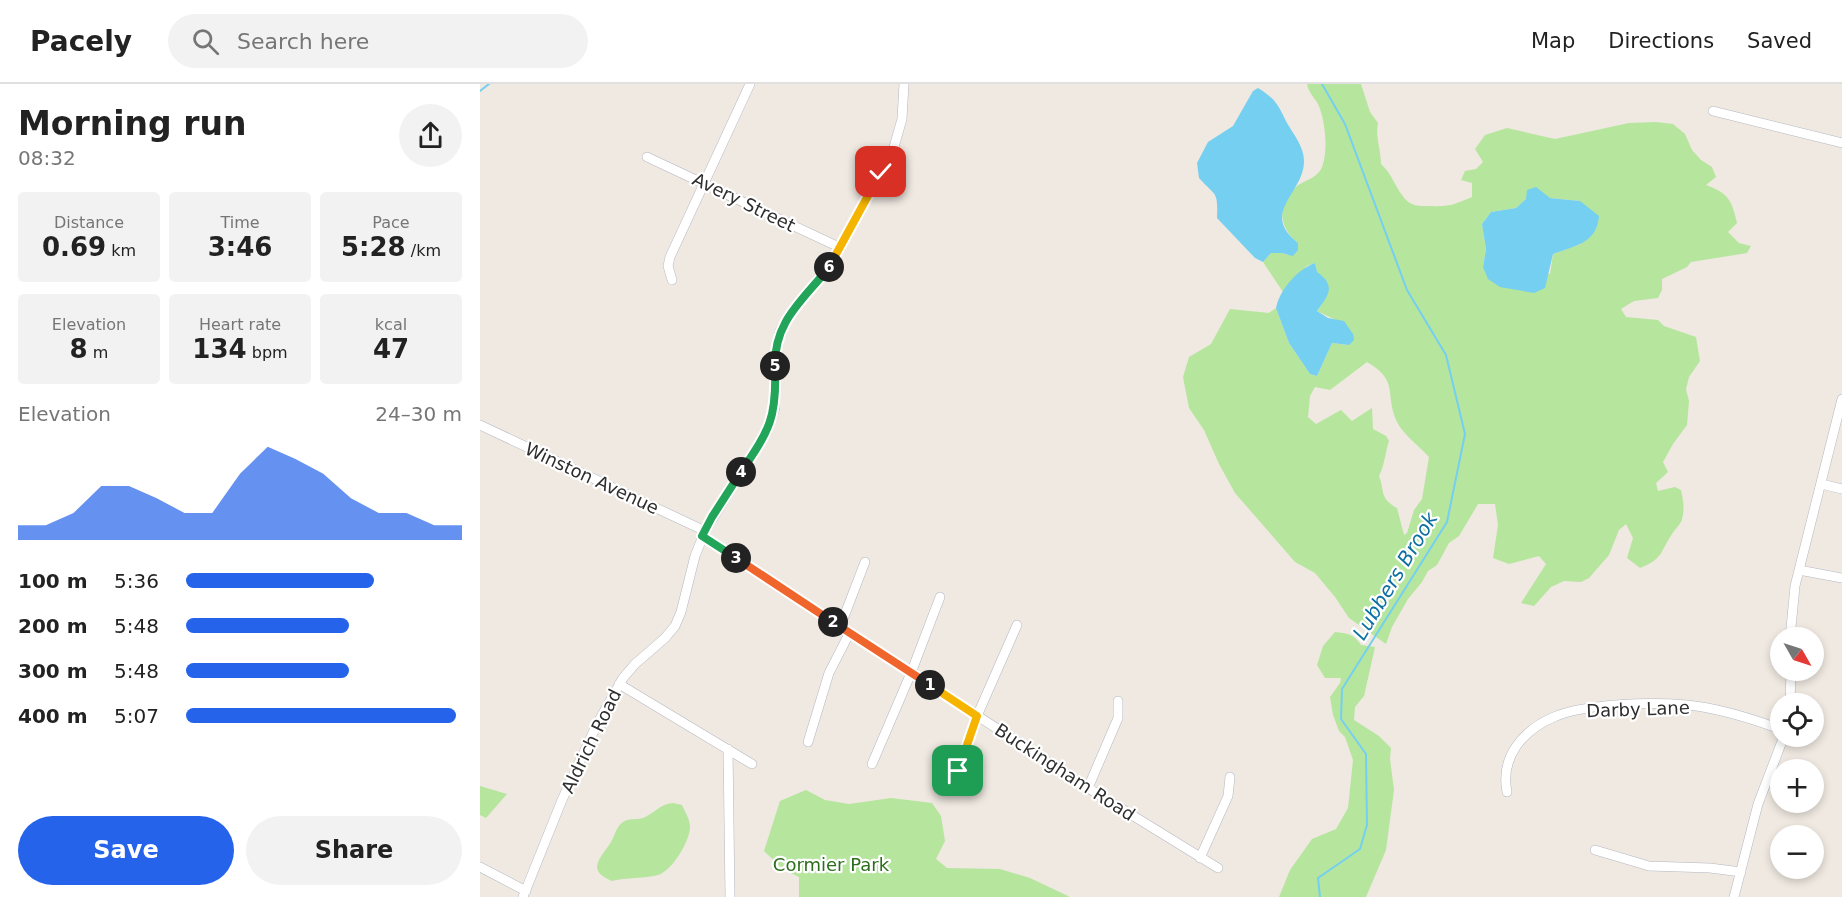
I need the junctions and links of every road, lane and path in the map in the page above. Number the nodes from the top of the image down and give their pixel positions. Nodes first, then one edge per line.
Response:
1 (750, 84) edge
2 (904, 84) edge
3 (1713, 111) dead end
4 (1842, 143) edge
5 (647, 157) dead end
6 (703, 182) junction
7 (841, 248) junction
8 (672, 280) dead end
9 (1842, 399) edge
10 (480, 425) edge
11 (1821, 484) junction
12 (1842, 489) edge
13 (703, 534) junction
14 (865, 562) dead end
15 (1799, 570) junction
16 (1842, 579) edge
17 (940, 597) dead end
18 (1017, 625) dead end
19 (840, 627) junction
20 (1791, 627) edge
21 (850, 632) junction
22 (911, 673) junction
23 (619, 684) junction
24 (1118, 701) dead end
25 (977, 716) junction
26 (1770, 726) edge
27 (808, 742) dead end
28 (1780, 747) edge
29 (728, 748) junction
30 (752, 764) dead end
31 (872, 764) dead end
32 (958, 771) dead end
33 (1230, 777) dead end
34 (1088, 788) junction
35 (1508, 792) dead end
36 (1595, 850) dead end
37 (1200, 858) junction
38 (480, 867) edge
39 (1218, 868) dead end
40 (1741, 872) junction
41 (525, 894) edge
42 (730, 897) edge
43 (1734, 897) edge

1 - 6 street
2 - 7 street, Aldrich Road
3 - 4 street
5 - 6 street, Avery Street
6 - 7 street, Avery Street
6 - 8 street
7 - 13 street, Aldrich Road
9 - 11 street
10 - 13 street, Winston Avenue
11 - 12 street
11 - 15 street
13 - 19 street, Buckingham Road
13 - 23 street, Aldrich Road
14 - 19 street
15 - 16 street
15 - 20 street
17 - 22 street
18 - 25 street
19 - 21 street, Buckingham Road
21 - 22 street, Buckingham Road
21 - 27 street
22 - 25 street, Buckingham Road
22 - 31 street
23 - 29 street
23 - 41 street, Aldrich Road
24 - 34 street
25 - 32 street
25 - 34 street, Buckingham Road
26 - 35 street, Darby Lane
28 - 40 street
29 - 30 street
29 - 42 street
33 - 37 street
34 - 37 street, Buckingham Road
36 - 40 street
37 - 39 street, Buckingham Road
38 - 41 street
40 - 43 street

